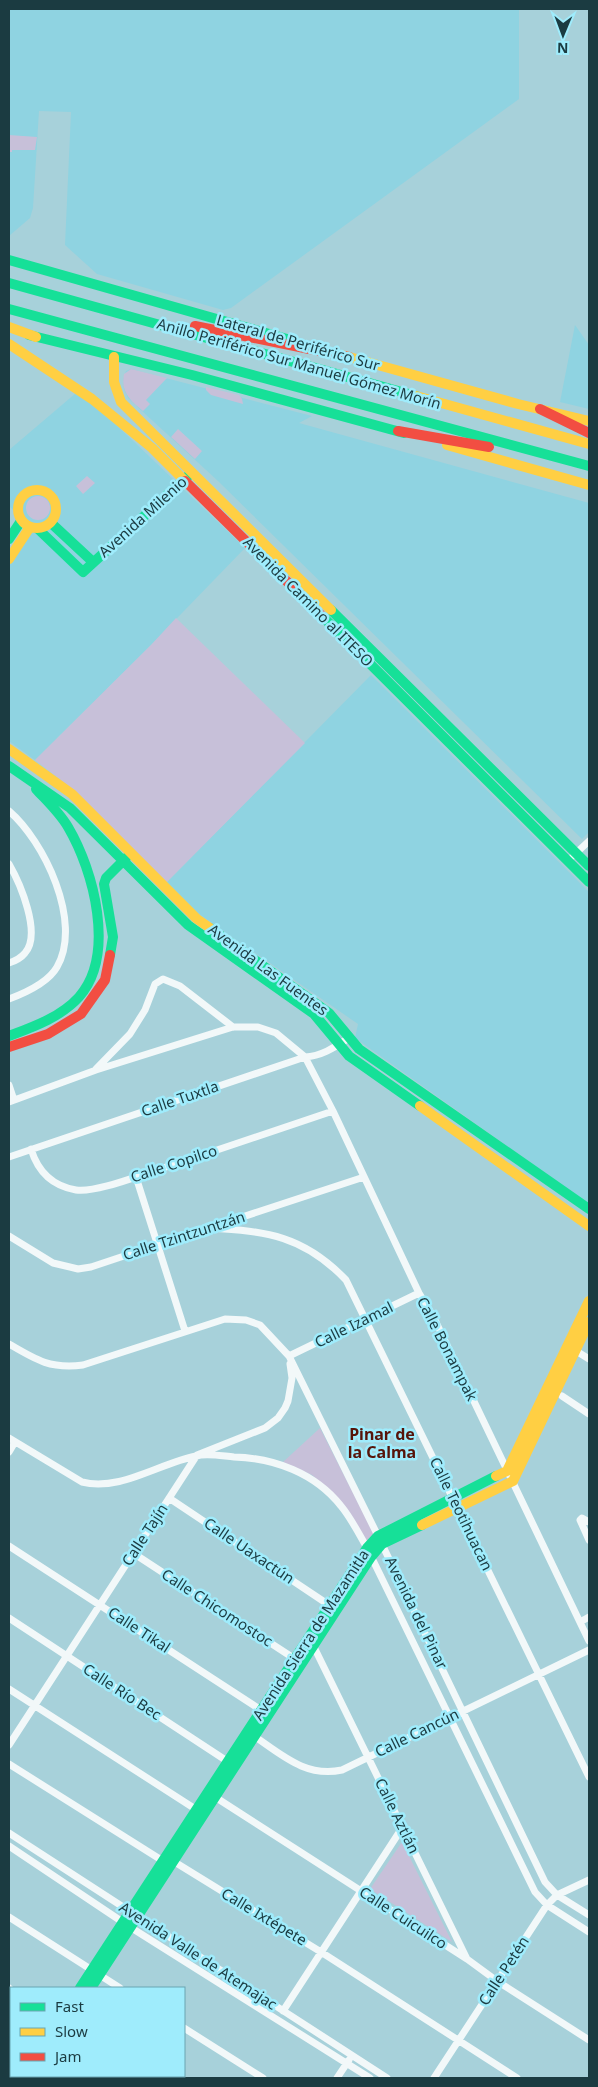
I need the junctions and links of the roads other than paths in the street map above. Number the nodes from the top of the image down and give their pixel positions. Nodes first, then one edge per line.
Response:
1 (9, 260) edge
2 (9, 283) edge
3 (97, 307) junction
4 (9, 309) edge
5 (9, 328) edge
6 (9, 344) edge
7 (114, 357) junction
8 (349, 357) junction
9 (540, 410) junction
10 (589, 420) edge
11 (398, 431) junction
12 (589, 433) edge
13 (589, 444) edge
14 (577, 463) junction
15 (589, 466) edge
16 (192, 472) junction
17 (545, 473) junction
18 (184, 479) junction
19 (589, 480) edge
20 (589, 485) edge
21 (51, 523) junction
22 (30, 526) junction
23 (9, 539) edge
24 (9, 558) edge
25 (93, 562) junction
26 (9, 749) edge
27 (9, 766) edge
28 (27, 778) junction
29 (9, 810) edge
30 (589, 841) edge
31 (576, 853) junction
32 (126, 858) junction
33 (568, 860) junction
34 (9, 864) edge
35 (589, 866) edge
36 (589, 882) edge
37 (9, 964) edge
38 (9, 998) edge
39 (233, 1027) junction
40 (9, 1036) edge
41 (349, 1038) junction
42 (338, 1044) junction
43 (9, 1047) edge
44 (305, 1057) junction
45 (96, 1070) junction
46 (9, 1085) edge
47 (11, 1101) edge
48 (333, 1111) junction
49 (31, 1150) junction
50 (9, 1157) edge
51 (136, 1177) junction
52 (364, 1177) junction
53 (589, 1209) edge
54 (589, 1226) edge
55 (209, 1228) junction
56 (9, 1236) edge
57 (157, 1245) junction
58 (419, 1293) junction
59 (589, 1301) edge
60 (366, 1319) junction
61 (589, 1322) edge
62 (185, 1331) junction
63 (9, 1344) edge
64 (572, 1348) junction
65 (289, 1356) junction
66 (589, 1360) edge
67 (562, 1396) dead end
68 (589, 1414) edge
69 (12, 1440) edge
70 (9, 1452) edge
71 (197, 1455) junction
72 (507, 1470) junction
73 (512, 1481) junction
74 (169, 1498) junction
75 (455, 1503) junction
76 (589, 1522) edge
77 (380, 1540) junction
78 (589, 1540) edge
79 (9, 1546) edge
80 (369, 1552) junction
81 (133, 1553) junction
82 (100, 1605) junction
83 (329, 1605) junction
84 (589, 1617) edge
85 (9, 1618) edge
86 (580, 1622) junction
87 (589, 1641) edge
88 (313, 1645) junction
89 (589, 1650) edge
90 (67, 1656) junction
91 (298, 1661) junction
92 (539, 1674) junction
93 (9, 1689) edge
94 (34, 1705) junction
95 (462, 1711) junction
96 (265, 1712) junction
97 (450, 1717) junction
98 (251, 1734) junction
99 (9, 1746) edge
100 (368, 1756) junction
101 (9, 1764) edge
102 (231, 1764) junction
103 (589, 1777) edge
104 (215, 1797) junction
105 (200, 1812) junction
106 (402, 1828) junction
107 (9, 1834) edge
108 (9, 1846) edge
109 (168, 1861) junction
110 (589, 1880) edge
111 (361, 1891) junction
112 (557, 1895) junction
113 (547, 1904) junction
114 (133, 1914) junction
115 (589, 1915) edge
116 (9, 1917) edge
117 (127, 1924) junction
118 (589, 1932) edge
119 (321, 1952) junction
120 (467, 1959) junction
121 (96, 1972) junction
122 (496, 1981) junction
123 (81, 1987) edge
124 (91, 1987) edge
125 (118, 1987) edge
126 (283, 2010) junction
127 (185, 2029) edge
128 (589, 2040) edge
129 (459, 2041) junction
130 (352, 2055) junction
131 (346, 2063) junction
132 (263, 2078) edge
133 (337, 2078) edge
134 (370, 2078) edge
135 (387, 2078) edge
136 (434, 2078) edge
137 (517, 2078) edge

1 - 8 main road, Lateral de Periférico Sur
2 - 3 main road, Anillo Periférico Sur Manuel Gómez Morín
3 - 8 main road
3 - 13 main road, Anillo Periférico Sur Manuel Gómez Morín
4 - 14 main road, Anillo Periférico Sur Manuel Gómez Morín
5 - 7 main road
6 - 18 main road, Avenida Camino al ITESO
7 - 11 main road
7 - 16 main road, Avenida Camino al ITESO
8 - 9 main road, Lateral de Periférico Sur
9 - 10 main road, Lateral de Periférico Sur
9 - 12 main road
11 - 14 main road
11 - 17 main road
14 - 15 main road, Anillo Periférico Sur Manuel Gómez Morín
16 - 18 main road, Avenida Milenio
16 - 31 main road, Avenida Camino al ITESO
17 - 19 main road
17 - 20 main road
18 - 25 main road, Avenida Milenio
18 - 33 main road, Avenida Camino al ITESO
21 - 22 main road
21 - 22 main road
21 - 25 main road, Avenida Milenio
22 - 23 main road
22 - 24 main road
22 - 25 main road, Avenida Milenio
26 - 32 main road, Avenida Las Fuentes
27 - 28 main road, Avenida Las Fuentes
28 - 32 main road, Avenida Las Fuentes
28 - 40 main road
29 - 38 street
30 - 31 street
31 - 33 street
31 - 35 main road, Avenida Camino al ITESO
32 - 41 main road, Avenida Las Fuentes
32 - 42 main road, Avenida Las Fuentes
32 - 43 main road
33 - 36 main road, Avenida Camino al ITESO
34 - 37 street
39 - 44 street
39 - 45 street
39 - 45 street
41 - 42 street, Calle Tuxtla
41 - 53 main road, Avenida Las Fuentes
42 - 44 street, Calle Tuxtla
42 - 54 main road, Avenida Las Fuentes
44 - 48 street, Calle Bonampak
44 - 49 street, Calle Tuxtla
45 - 47 street
46 - 47 street
48 - 51 street, Calle Copilco
48 - 52 street, Calle Bonampak
49 - 50 street, Calle Tuxtla
49 - 51 street, Calle Copilco
51 - 57 street
52 - 55 street, Calle Tzintzuntzán
52 - 58 street, Calle Bonampak
55 - 57 street, Calle Tzintzuntzán
55 - 60 street, Calle Teotihuacan
56 - 57 street, Calle Tzintzuntzán
57 - 62 street
58 - 60 street, Calle Izamal
58 - 72 street, Calle Bonampak
59 - 64 main road
60 - 65 street, Calle Izamal
60 - 75 street, Calle Teotihuacan
61 - 64 main road
62 - 63 street, Avenida del Pinar
62 - 65 street, Avenida del Pinar
64 - 66 street
64 - 72 main road
64 - 73 main road
65 - 71 street
65 - 77 street, Avenida del Pinar
67 - 68 street
69 - 70 street
69 - 71 street, Avenida del Pinar
71 - 74 street, Calle Tajín
71 - 80 street, Avenida del Pinar
72 - 73 street, Calle Bonampak
72 - 75 main road, Avenida Sierra de Mazamitla
73 - 75 main road, Avenida Sierra de Mazamitla
73 - 86 street, Calle Bonampak
74 - 81 street, Calle Tajín
74 - 83 street, Calle Uaxactún
75 - 77 main road, Avenida Sierra de Mazamitla
75 - 92 street, Calle Teotihuacan
76 - 78 street
77 - 80 main road, Avenida Sierra de Mazamitla
77 - 95 street, Avenida del Pinar
79 - 82 street, Calle Tikal
80 - 83 main road, Avenida Sierra de Mazamitla
80 - 88 main road, Avenida Sierra de Mazamitla
80 - 97 street, Avenida del Pinar
81 - 82 street, Calle Tajín
81 - 91 street, Calle Chicomostoc
82 - 90 street, Calle Tajín
82 - 96 street, Calle Tikal
83 - 91 main road, Avenida Sierra de Mazamitla
84 - 86 street
85 - 90 street, Calle Río Bec
86 - 87 street, Calle Bonampak
88 - 91 main road, Avenida Sierra de Mazamitla
88 - 100 street, Calle Aztlán
89 - 92 street, Calle Cancún
90 - 94 street, Calle Tajín
90 - 102 street, Calle Río Bec
91 - 96 main road, Avenida Sierra de Mazamitla
92 - 95 street, Calle Cancún
92 - 103 street, Calle Teotihuacan
93 - 94 street
94 - 99 street, Calle Tajín
94 - 105 street
95 - 97 street, Calle Cancún
95 - 112 street, Avenida del Pinar
96 - 98 main road, Avenida Sierra de Mazamitla
97 - 100 street, Calle Cancún
97 - 113 street, Avenida del Pinar
98 - 100 street, Calle Cancún
98 - 102 main road, Avenida Sierra de Mazamitla
100 - 106 street, Calle Aztlán
101 - 109 street, Calle Ixtépete
102 - 104 main road, Avenida Sierra de Mazamitla
102 - 105 main road, Avenida Sierra de Mazamitla
104 - 105 main road, Avenida Sierra de Mazamitla
104 - 111 street, Calle Cuicuilco
105 - 109 main road, Avenida Sierra de Mazamitla
106 - 111 street
106 - 120 street, Calle Aztlán
107 - 114 street, Avenida Valle de Atemajac
108 - 117 street, Avenida Valle de Atemajac
109 - 114 main road, Avenida Sierra de Mazamitla
109 - 119 street, Calle Ixtépete
110 - 112 street, Calle Petén
111 - 119 street
111 - 120 street, Calle Cuicuilco
112 - 113 street, Calle Petén
112 - 115 street, Avenida del Pinar
113 - 118 street, Avenida del Pinar
113 - 122 street, Calle Petén
114 - 117 main road, Avenida Sierra de Mazamitla
114 - 126 street, Avenida Valle de Atemajac
116 - 121 street
117 - 121 main road, Avenida Sierra de Mazamitla
117 - 131 street, Avenida Valle de Atemajac
119 - 126 street
119 - 129 street, Calle Ixtépete
120 - 122 street, Calle Cuicuilco
121 - 123 main road, Avenida Sierra de Mazamitla
121 - 124 main road, Avenida Sierra de Mazamitla
121 - 125 street
122 - 128 street, Calle Cuicuilco
122 - 129 street, Calle Petén
126 - 130 street, Avenida Valle de Atemajac
127 - 132 street
129 - 136 street, Calle Petén
129 - 137 street, Calle Ixtépete
130 - 131 street
130 - 135 street, Avenida Valle de Atemajac
131 - 133 street
131 - 134 street, Avenida Valle de Atemajac

